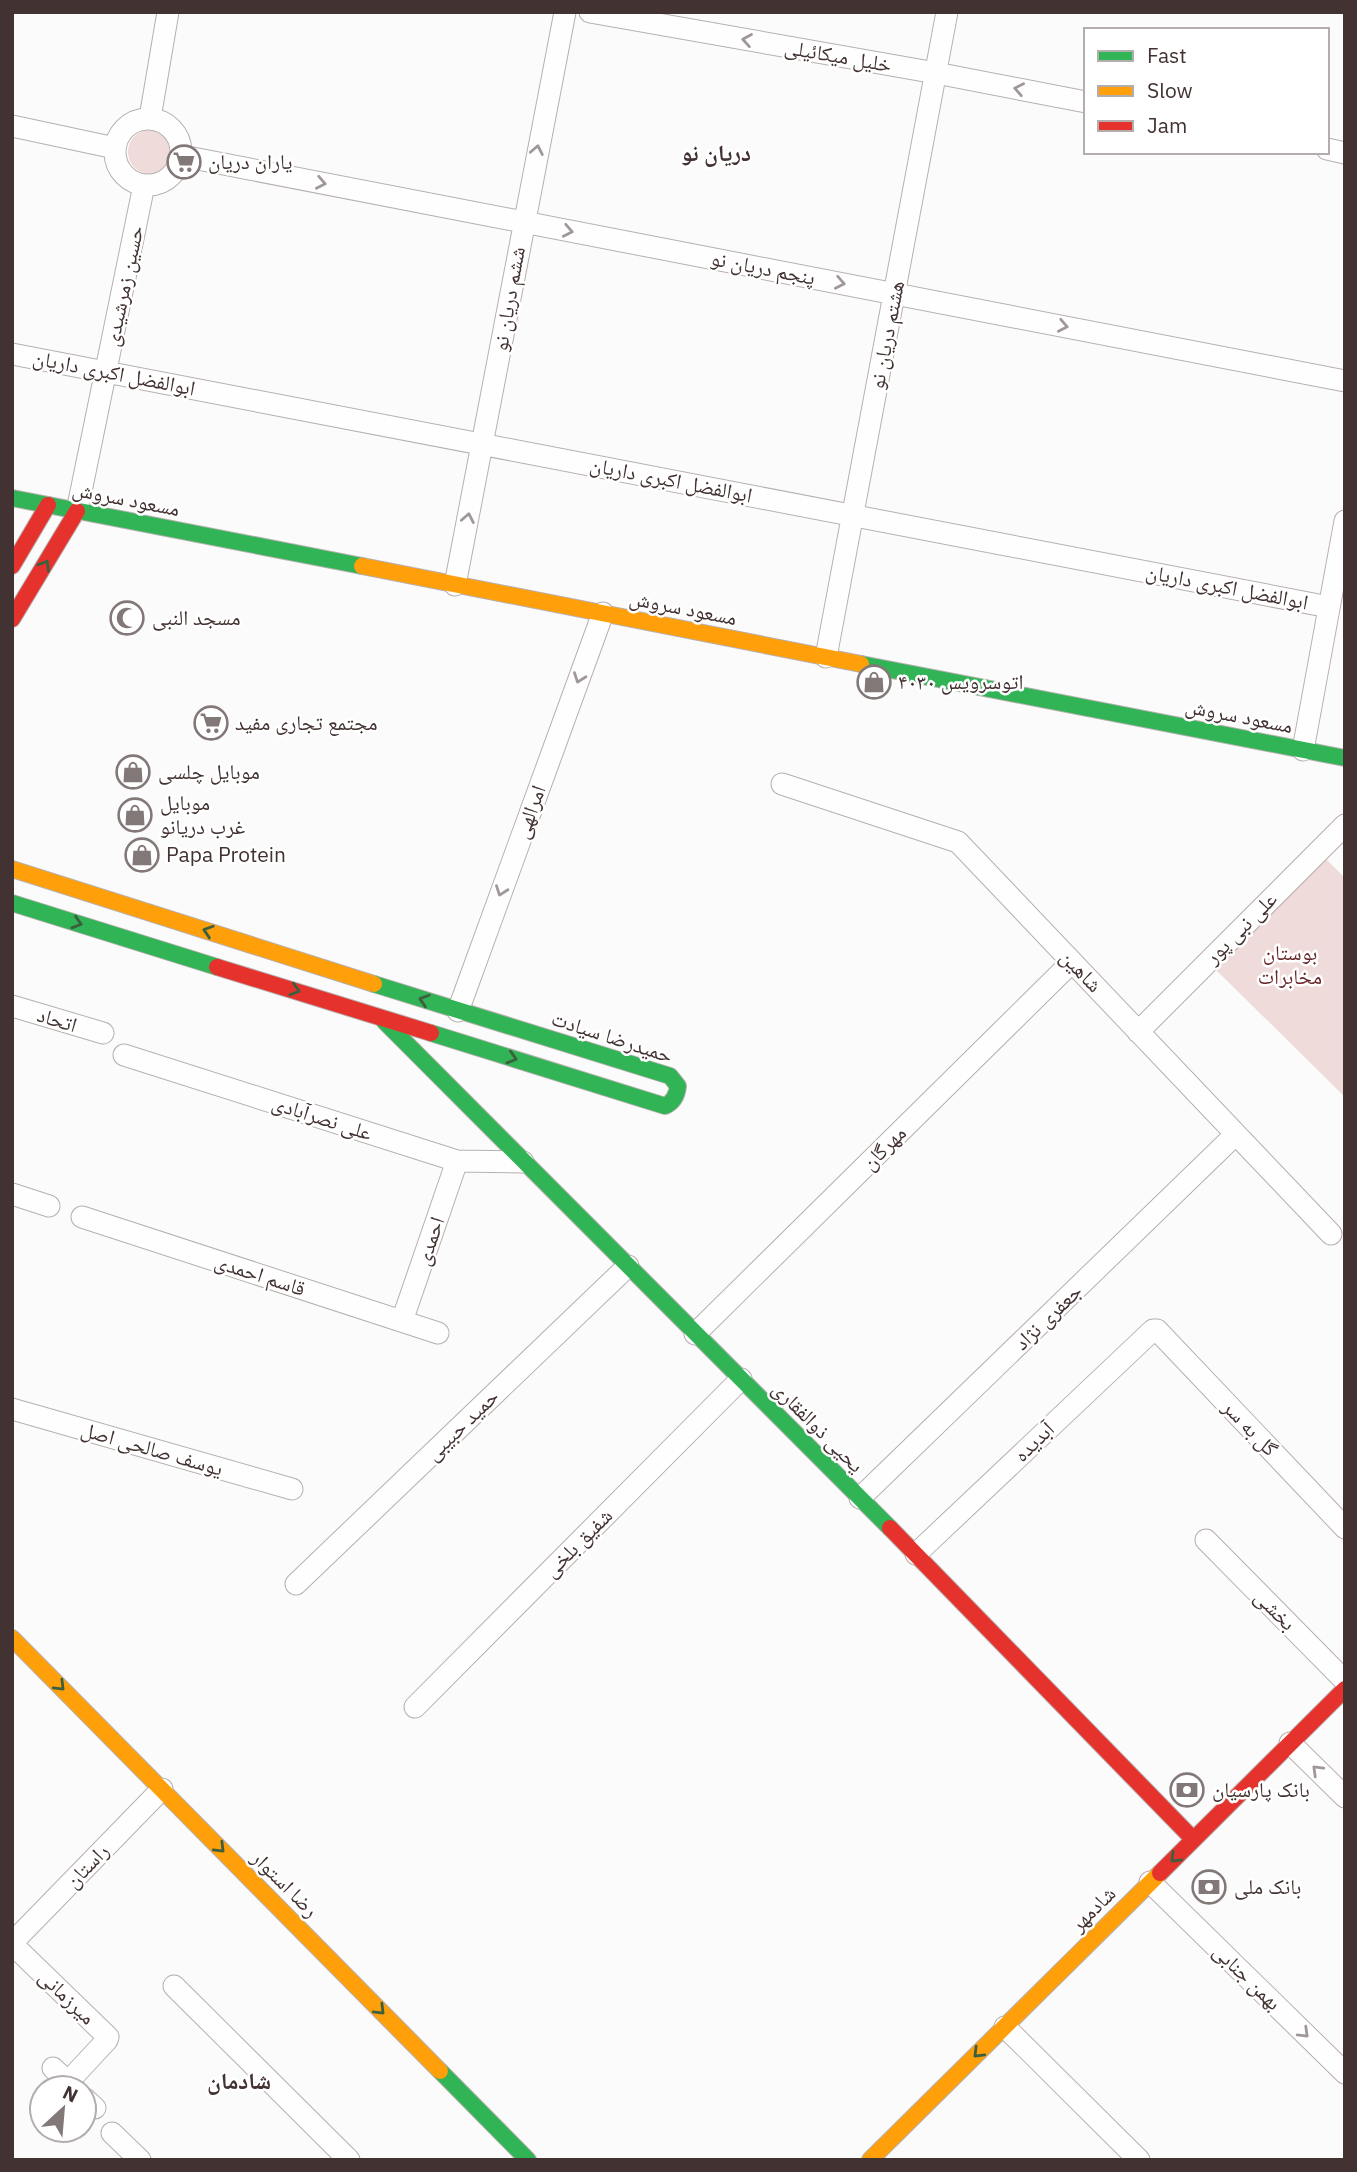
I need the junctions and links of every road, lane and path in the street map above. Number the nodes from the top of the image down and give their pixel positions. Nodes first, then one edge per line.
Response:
1 (168, 12) edge
2 (565, 12) edge
3 (590, 12) edge
4 (947, 12) edge
5 (936, 73) junction
6 (1084, 102) edge
7 (150, 118) junction
8 (12, 126) edge
9 (115, 148) junction
10 (182, 156) junction
11 (144, 185) junction
12 (523, 222) junction
13 (895, 294) junction
14 (12, 354) edge
15 (106, 372) junction
16 (1345, 381) edge
17 (482, 444) junction
18 (12, 498) edge
19 (48, 505) junction
20 (77, 511) junction
21 (853, 515) junction
22 (1345, 522) edge
23 (12, 566) edge
24 (455, 585) junction
25 (1335, 595) edge
26 (603, 614) junction
27 (12, 619) edge
28 (826, 657) junction
29 (1303, 750) junction
30 (1345, 758) edge
31 (782, 784) dead end
32 (1345, 825) edge
33 (12, 869) edge
34 (12, 902) edge
35 (1072, 962) junction
36 (12, 1006) edge
37 (458, 1011) junction
38 (379, 1016) junction
39 (418, 1029) junction
40 (1138, 1032) junction
41 (103, 1033) dead end
42 (410, 1048) junction
43 (124, 1055) dead end
44 (1236, 1135) junction
45 (457, 1161) junction
46 (523, 1162) junction
47 (12, 1194) edge
48 (49, 1206) dead end
49 (82, 1217) dead end
50 (1331, 1234) dead end
51 (628, 1266) junction
52 (402, 1321) junction
53 (1153, 1330) joint
54 (438, 1333) dead end
55 (695, 1334) junction
56 (741, 1379) junction
57 (12, 1409) edge
58 (292, 1489) dead end
59 (860, 1499) junction
60 (1345, 1528) edge
61 (1206, 1540) dead end
62 (916, 1554) junction
63 (296, 1584) dead end
64 (12, 1638) edge
65 (1345, 1681) edge
66 (1345, 1689) edge
67 (415, 1707) dead end
68 (1290, 1744) junction
69 (162, 1789) junction
70 (1345, 1797) edge
71 (1193, 1839) junction
72 (1150, 1882) junction
73 (12, 1944) edge
74 (174, 1986) dead end
75 (1005, 2027) junction
76 (1345, 2073) edge
77 (70, 2074) edge
78 (112, 2133) dead end
79 (131, 2157) edge
80 (349, 2160) edge
81 (528, 2160) edge
82 (870, 2160) edge
83 (1139, 2160) edge

1 - 7 street
12 -> 2 street, ششم دریان‌ نو
5 -> 3 street, خلیل میکائیلی
4 - 5 street, هشتم دریان‌ نو
6 -> 5 street, خلیل میکائیلی
5 - 13 street, هشتم دریان‌ نو
7 - 9 street
7 - 10 street
8 - 9 street
9 - 11 street
10 - 11 street
10 -> 12 street, پنجم دریان‌ نو
11 - 15 street, حسین زمرشيدی
12 -> 13 street, پنجم دریان‌ نو
12 - 17 street, ششم دریان‌ نو
13 -> 16 street, پنجم دریان‌ نو
13 - 21 street, هشتم دریان‌ نو
14 - 15 street, ابوالفضل اکبری داریان
15 - 17 street, ابوالفضل اکبری داریان
15 - 20 street, حسین زمرشيدی
17 - 21 street, ابوالفضل اکبری داریان
24 -> 17 street, ششم دریان‌ نو
18 - 19 street, مسعود سروش
19 - 20 street, مسعود سروش
19 - 23 street
20 - 24 street, مسعود سروش
27 -> 20 street
21 - 25 street, ابوالفضل اکبری داریان
21 - 28 street, هشتم دریان‌ نو
22 - 25 street
24 - 26 street, مسعود سروش
25 - 29 street
26 - 28 street, مسعود سروش
26 -> 37 street, امرالهی
28 - 29 street, مسعود سروش
29 - 30 street, مسعود سروش
31 - 35 street, شاهین
32 - 40 street, علی نبی پور
37 -> 33 street, حمیدرضا سیادت
34 -> 38 street, حمیدرضا سیادت
35 - 40 street, شاهین
35 - 55 street, مهرگان
36 - 41 street, اتحاد
39 -> 37 street, حمیدرضا سیادت
38 - 39 street, حمیدرضا سیادت
38 - 42 street, یحیی ذوالفقاری
39 - 42 street
40 - 44 street, شاهین
42 - 46 street, یحیی ذوالفقاری
43 - 45 street, علی نصرآبادی
44 - 50 street, شاهین
44 - 59 street, جعفری نژاد
45 - 46 street, علی نصرآبادی
45 - 52 street, احمدی
46 - 51 street, یحیی ذوالفقاری
47 - 48 street
49 - 52 street, قاسم احمدی
51 - 55 street, یحیی ذوالفقاری
51 - 63 street, حمید حبیبی
52 - 54 street, قاسم احمدی
53 - 60 street, گل به سر
53 - 62 street, آبدیده
55 - 56 street, یحیی ذوالفقاری
56 - 59 street, یحیی ذوالفقاری
56 - 67 street, شفیق بلخی
57 - 58 street, یوسف صالحی اصل
59 - 62 street, یحیی ذوالفقاری
61 - 65 street, بخشی
62 - 71 street, یحیی ذوالفقاری
64 -> 69 street, رضا استوار
66 - 68 street, شادمهر
70 -> 68 street
68 - 71 street, شادمهر
69 - 73 street, راستان
69 -> 81 street, رضا استوار
71 -> 72 street, شادمهر
72 - 75 street, شادمهر
72 -> 76 street, بهمن جنابی
73 - 77 street, میرزمانی
74 - 80 street
75 -> 82 street, شادمهر
75 - 83 street
78 - 79 street

